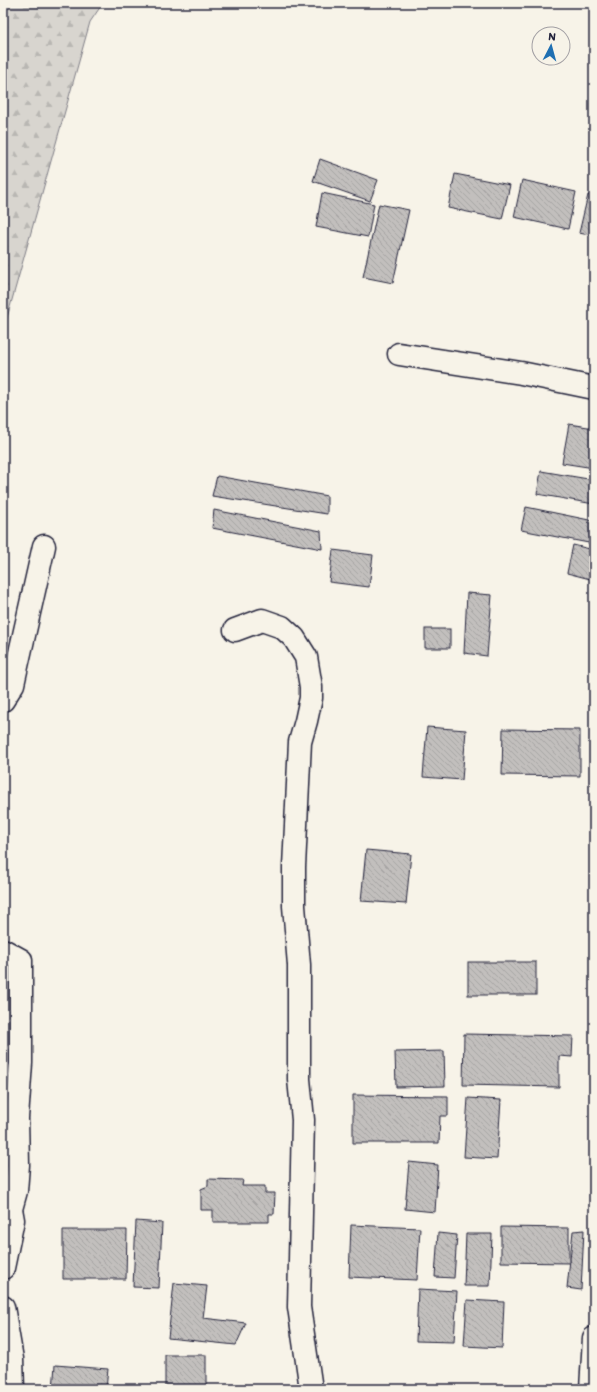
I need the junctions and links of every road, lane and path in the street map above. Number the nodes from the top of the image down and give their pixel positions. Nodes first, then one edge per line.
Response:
1 (399, 354) dead end
2 (594, 388) edge
3 (44, 546) dead end
4 (235, 630) dead end
5 (3, 700) edge
6 (3, 950) edge
7 (3, 1268) edge
8 (3, 1307) edge
9 (594, 1338) edge
10 (13, 1389) edge
11 (311, 1389) edge
12 (591, 1389) edge

1 - 2 street
3 - 5 street
4 - 11 street
6 - 7 street
8 - 10 street
9 - 12 street

